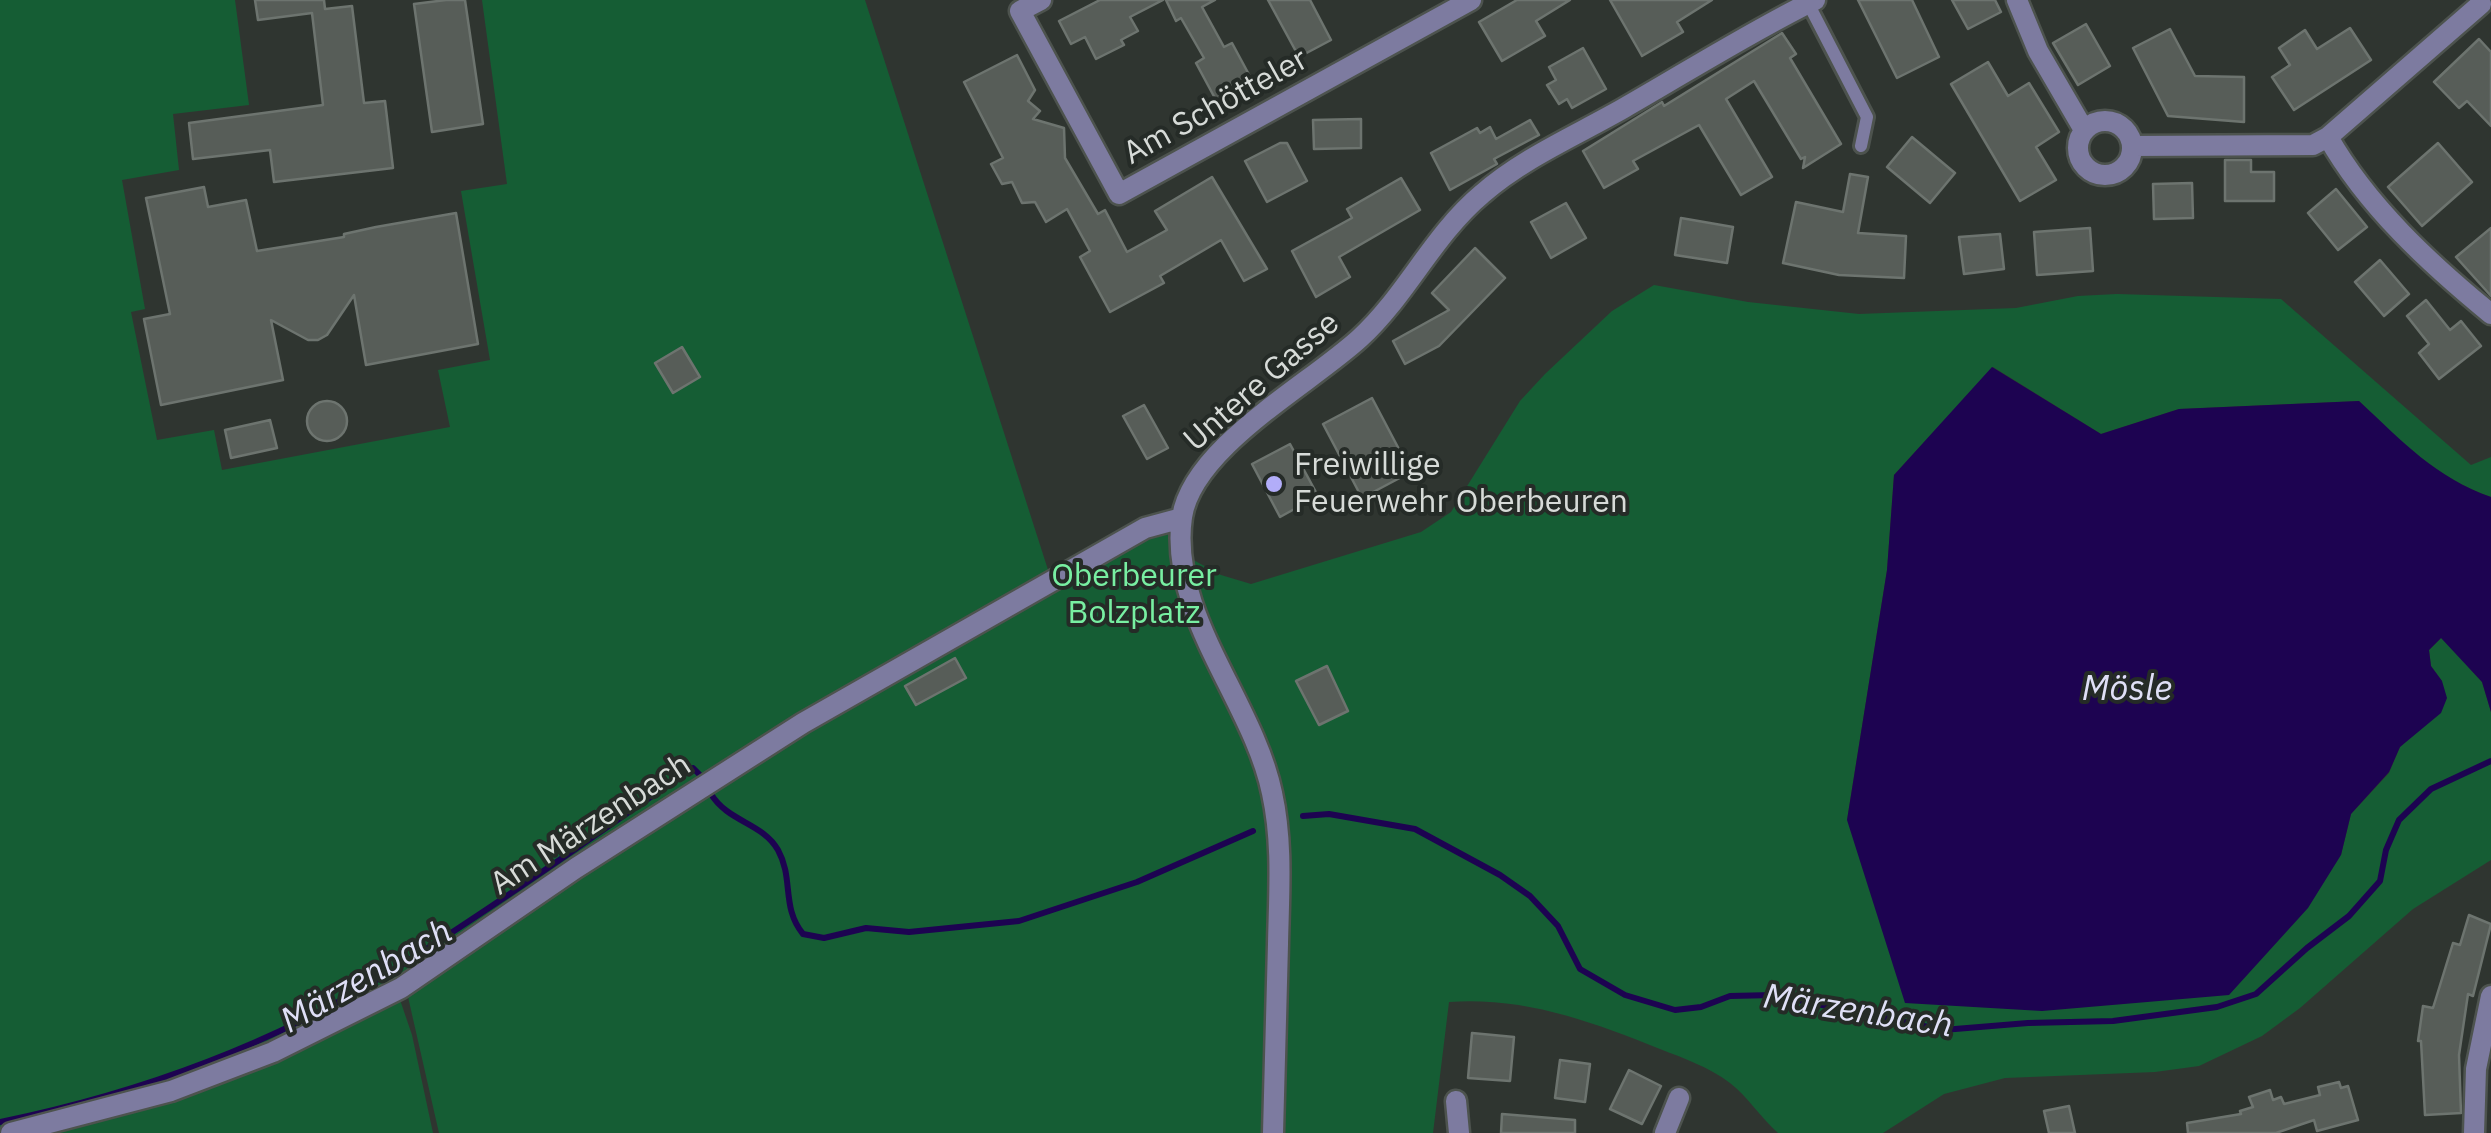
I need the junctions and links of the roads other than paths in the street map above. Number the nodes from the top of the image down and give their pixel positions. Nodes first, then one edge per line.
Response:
1 (1042, 0) edge
2 (1470, 0) edge
3 (2017, 0) edge
4 (1810, 1) edge
5 (2483, 6) edge
6 (1442, 7) edge
7 (2084, 130) junction
8 (2328, 137) junction
9 (1861, 146) dead end
10 (2132, 146) junction
11 (2491, 314) edge
12 (1182, 518) junction
13 (2491, 996) edge
14 (1679, 1098) dead end
15 (1456, 1101) dead end
16 (11, 1133) edge
17 (1273, 1133) edge
18 (1459, 1133) edge
19 (1665, 1133) edge
20 (2474, 1133) edge

1 - 6 street, Am Schötteler
2 - 6 street, Am Schötteler
3 - 7 street
4 - 9 lane, Untere Gasse
4 - 12 street, Untere Gasse
5 - 8 street
7 - 10 street
7 - 10 street
8 - 10 street
8 - 11 street
12 - 16 street, Am Märzenbach
12 - 17 street, Untere Gasse
13 - 20 street
14 - 19 street
15 - 18 street

